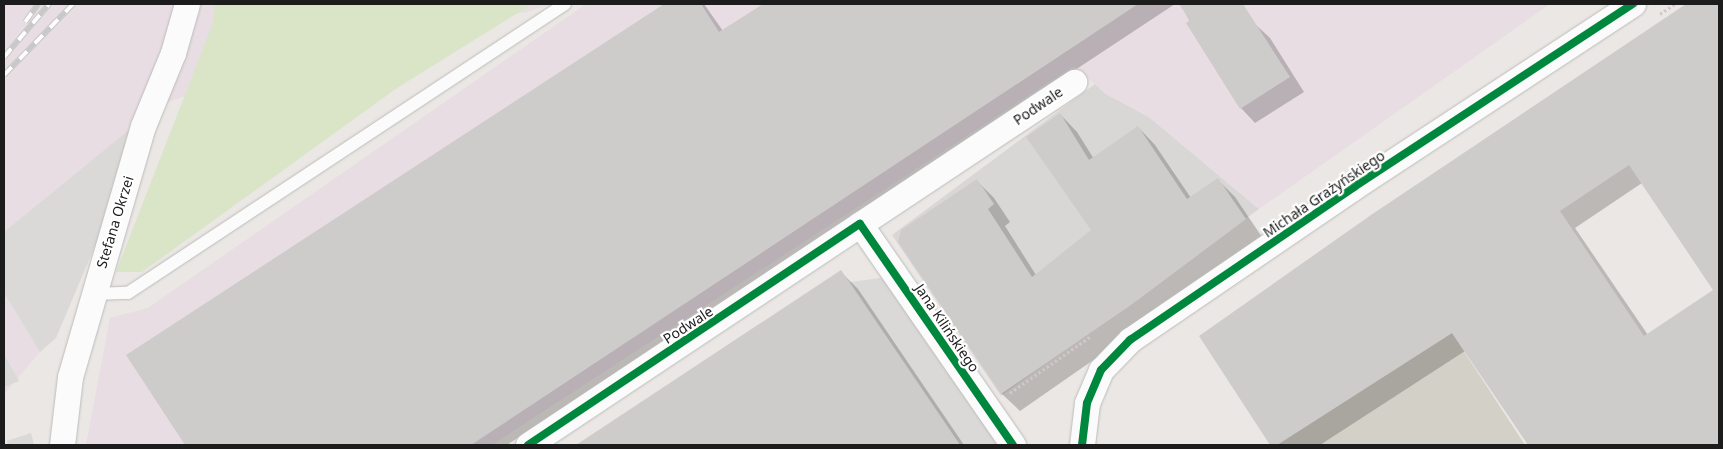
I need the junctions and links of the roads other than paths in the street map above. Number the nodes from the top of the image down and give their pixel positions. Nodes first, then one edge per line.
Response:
1 (187, 4) edge
2 (565, 4) edge
3 (1633, 4) edge
4 (1074, 82) dead end
5 (860, 224) junction
6 (93, 294) junction
7 (62, 445) edge
8 (528, 445) edge
9 (1013, 445) edge
10 (1082, 445) edge

1 - 6 street, Stefana Okrzei
2 - 6 lane
3 - 10 street, Michała Grażyńskiego
4 - 5 street, Podwale
5 - 8 street, Podwale
5 - 9 street, Jana Kilińskiego
6 - 7 street, Stefana Okrzei

